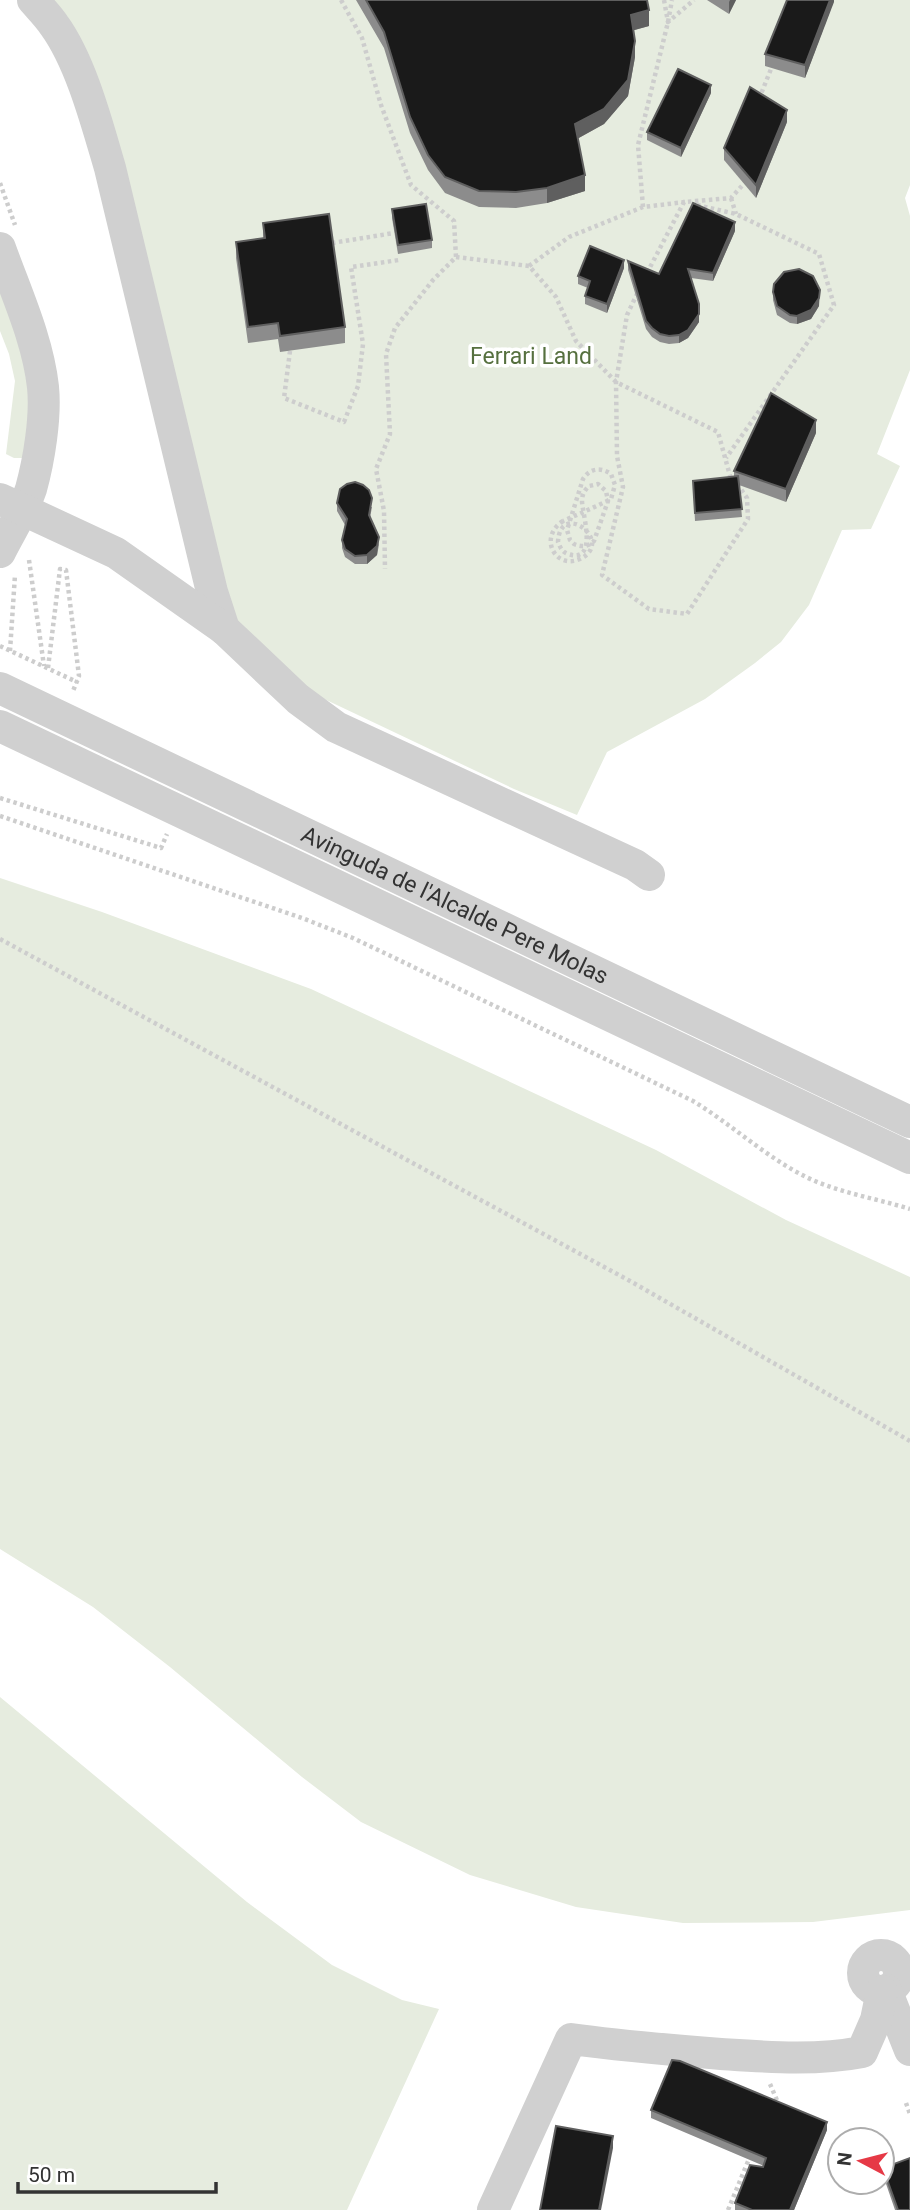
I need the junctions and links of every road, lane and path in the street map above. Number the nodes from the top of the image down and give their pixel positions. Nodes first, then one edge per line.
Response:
1 (33, 0) edge
2 (341, 0) edge
3 (664, 0) edge
4 (672, 0) edge
5 (694, 0) edge
6 (668, 22) junction
7 (781, 57) edge
8 (756, 107) edge
9 (749, 168) edge
10 (731, 198) junction
11 (684, 202) junction
12 (643, 207) junction
13 (736, 214) junction
14 (394, 233) edge
15 (332, 243) edge
16 (0, 248) edge
17 (456, 257) junction
18 (399, 260) edge
19 (529, 266) junction
20 (290, 351) edge
21 (616, 382) junction
22 (725, 458) junction
23 (0, 499) edge
24 (608, 501) junction
25 (566, 523) junction
26 (586, 528) junction
27 (589, 545) junction
28 (15, 560) edge
29 (385, 569) dead end
30 (224, 629) junction
31 (0, 646) edge
32 (10, 651) junction
33 (46, 667) junction
34 (0, 688) edge
35 (0, 726) edge
36 (0, 798) edge
37 (0, 816) edge
38 (140, 841) dead end
39 (649, 875) dead end
40 (0, 939) edge
41 (910, 1122) edge
42 (910, 1158) edge
43 (910, 1209) edge
44 (910, 1441) edge
45 (897, 1954) edge
46 (892, 1989) edge
47 (910, 2050) edge
48 (906, 2103) dead end
49 (910, 2114) edge
50 (750, 2160) edge
51 (493, 2210) edge
52 (728, 2210) edge

1 - 30 street
2 - 17 path
3 - 6 path
4 - 6 path
5 - 6 path
6 - 12 path
7 - 8 path
9 - 10 path
10 - 11 path
10 - 13 path
11 - 12 path
11 - 13 path
11 - 21 path
12 - 19 path
13 - 22 path
14 - 15 path
16 - 28 street
17 - 19 path
17 - 29 path
18 - 20 path
19 - 21 path
21 - 22 path
21 - 22 path
23 - 30 street
24 - 25 path
24 - 25 path
24 - 26 path
24 - 27 path
25 - 26 path
25 - 27 path
25 - 27 path
26 - 27 path
28 - 32 path
28 - 33 path
30 - 39 street
31 - 32 path
32 - 33 path
33 - 33 path
34 - 41 street, Avinguda de l'Alcalde Pere Molas
35 - 42 street, Avinguda de l'Alcalde Pere Molas
36 - 38 path
37 - 43 path
40 - 44 path
45 - 46 street
46 - 47 street
46 - 51 street
48 - 49 path
50 - 52 path

